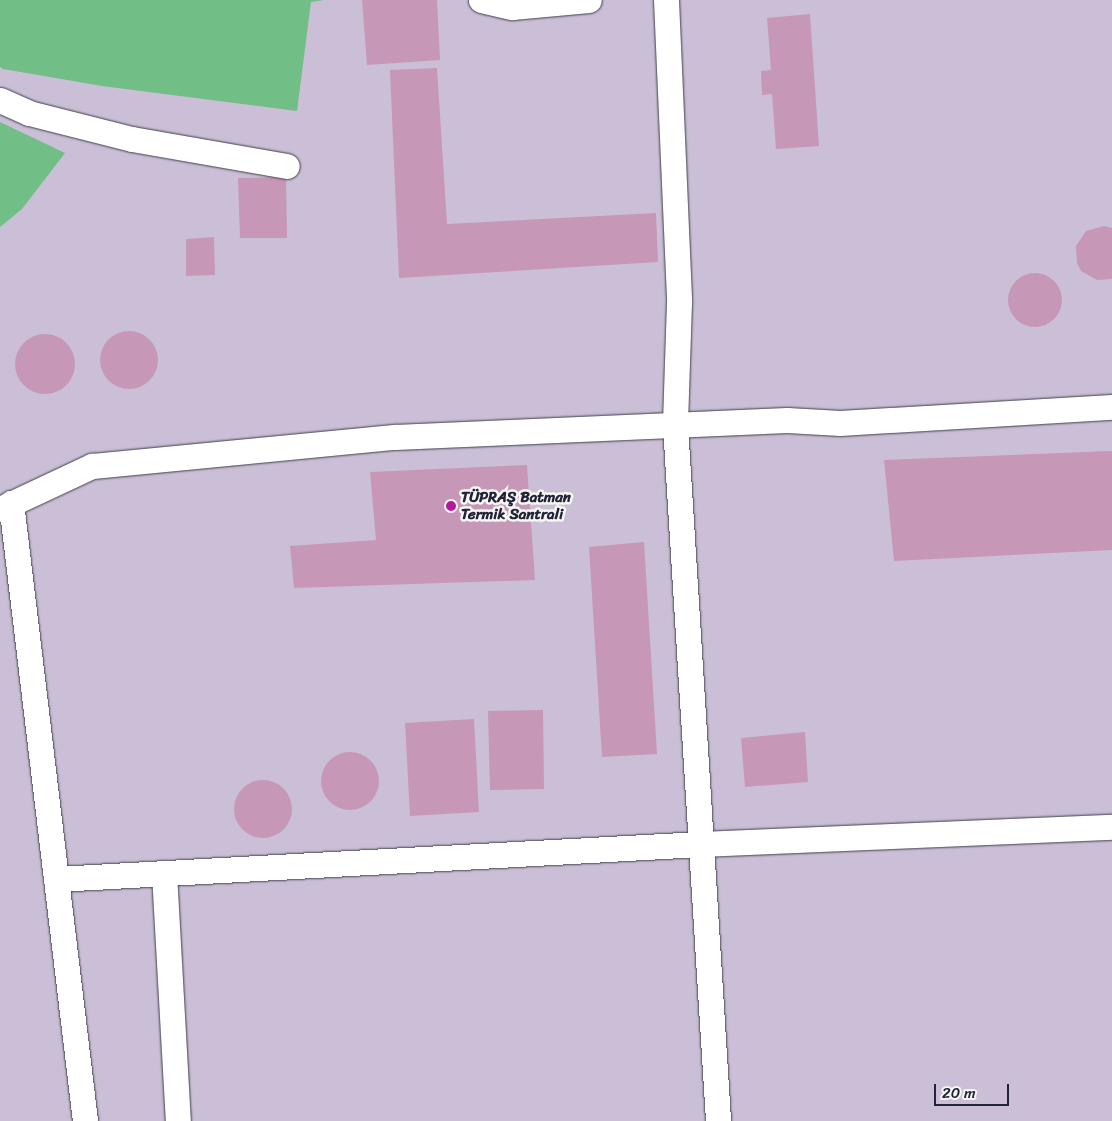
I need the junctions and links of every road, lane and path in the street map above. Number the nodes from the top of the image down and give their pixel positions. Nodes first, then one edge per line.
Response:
1 (481, 0) edge
2 (589, 0) edge
3 (666, 0) edge
4 (0, 100) edge
5 (287, 166) dead end
6 (1112, 407) edge
7 (676, 425) junction
8 (6, 506) edge
9 (1112, 827) edge
10 (701, 844) junction
11 (164, 873) junction
12 (56, 879) junction
13 (85, 1121) edge
14 (178, 1121) edge
15 (718, 1121) edge

1 - 2 street
3 - 7 street
4 - 5 street
6 - 7 street
7 - 8 street
7 - 10 street
8 - 12 street
9 - 10 street
10 - 11 street
10 - 15 street
11 - 12 street
11 - 14 street
12 - 13 street

